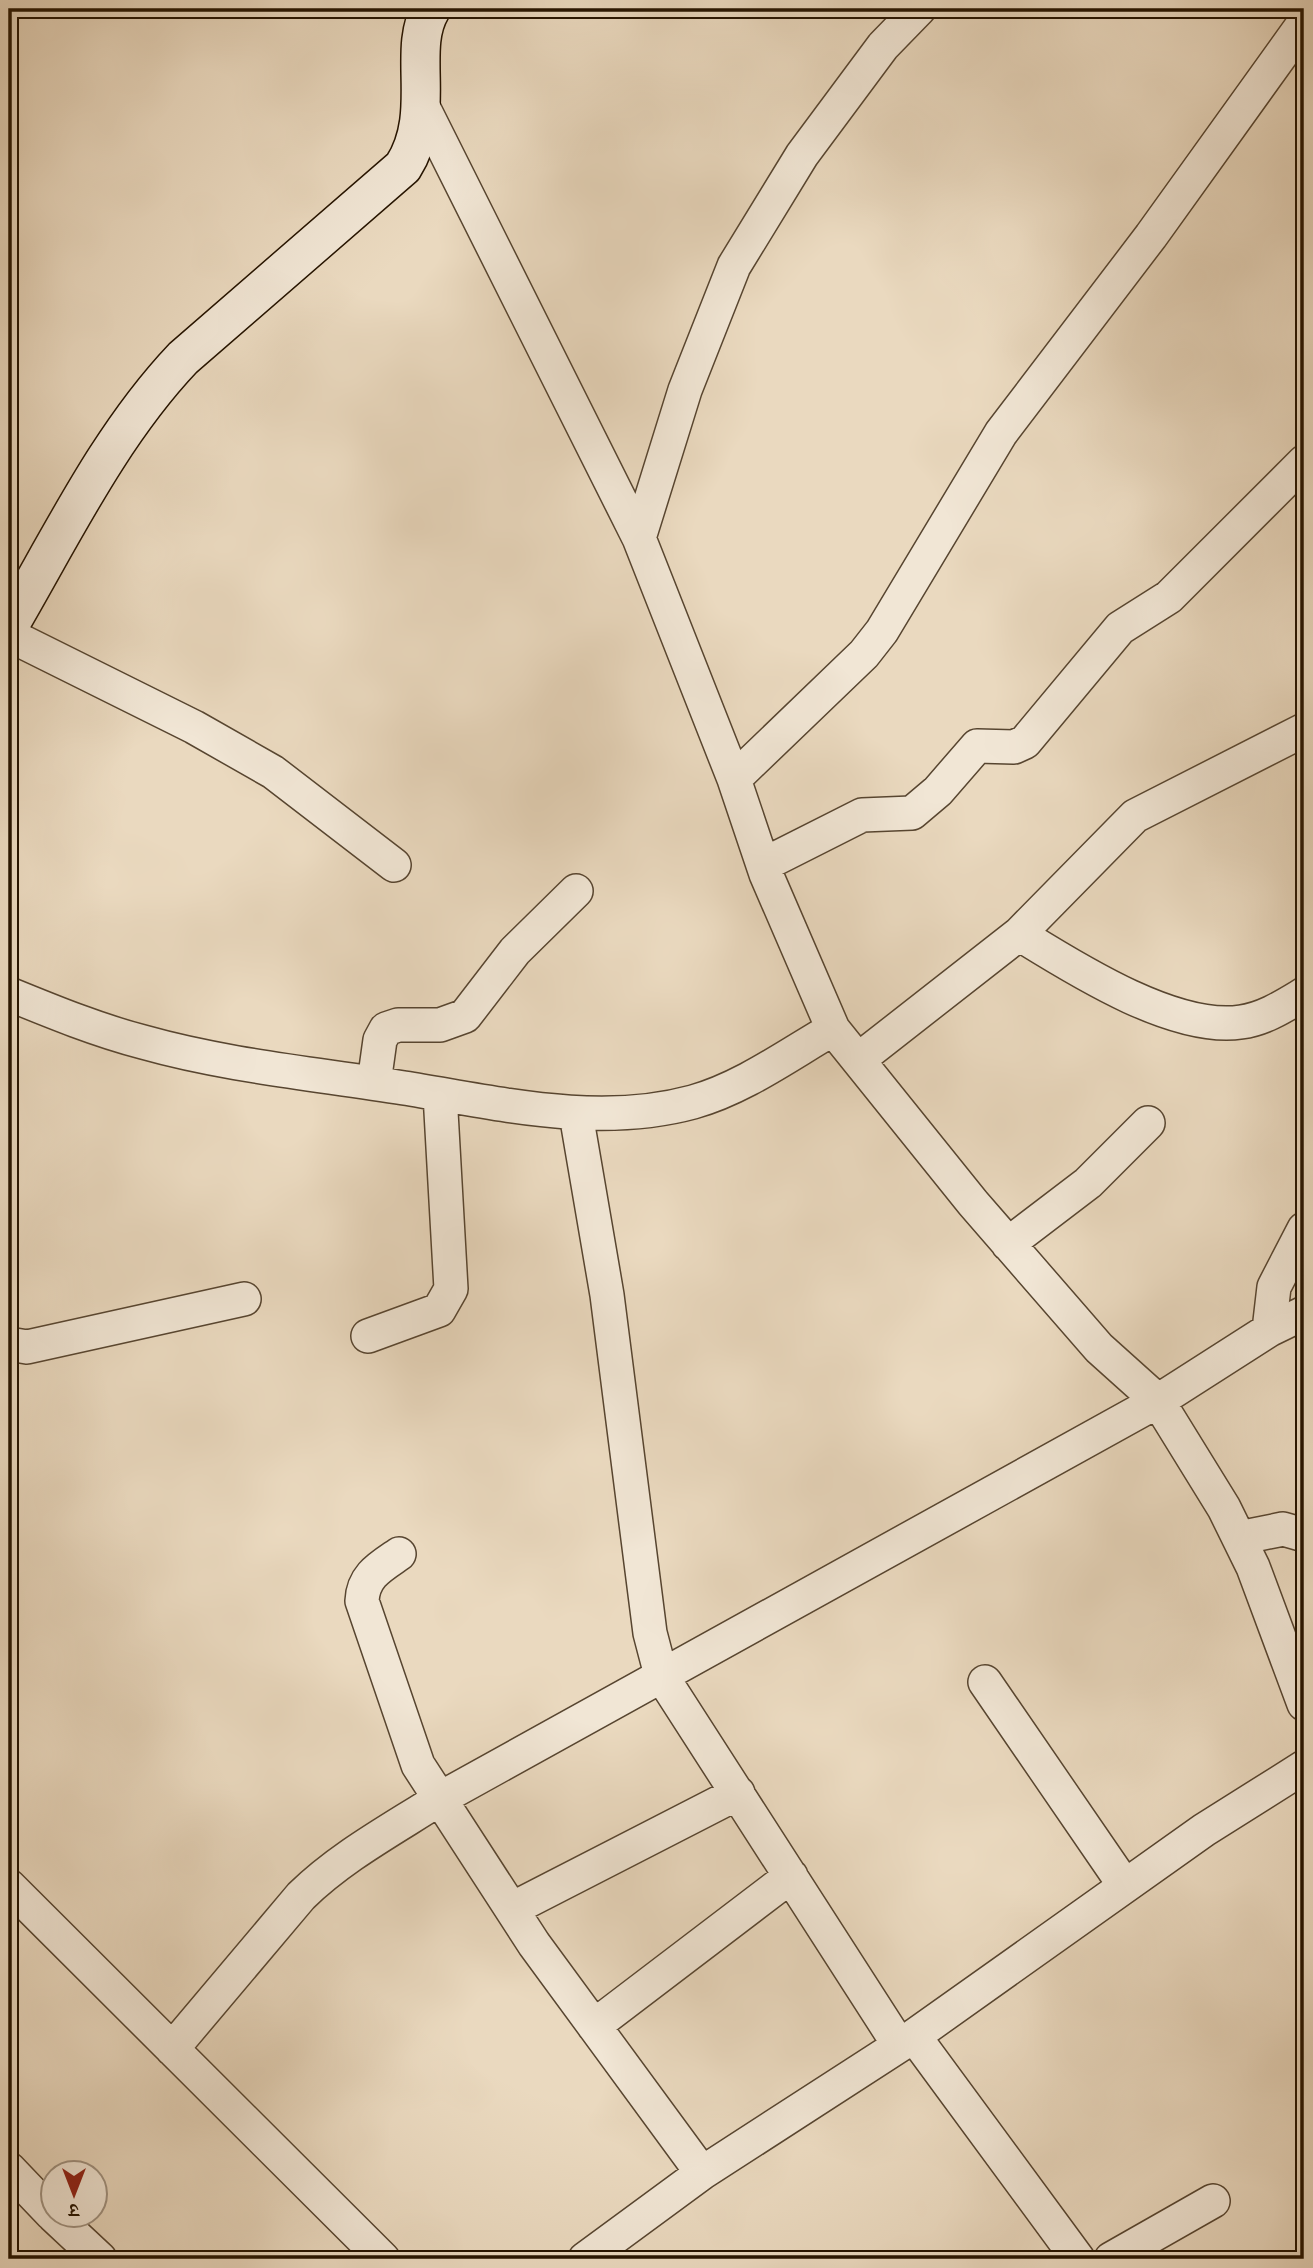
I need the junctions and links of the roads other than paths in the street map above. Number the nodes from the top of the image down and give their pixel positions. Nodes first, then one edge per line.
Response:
1 (430, 9) edge
2 (919, 9) edge
3 (1304, 23) edge
4 (422, 105) junction
5 (1304, 462) edge
6 (639, 538) junction
7 (9, 626) edge
8 (9, 635) edge
9 (1304, 730) edge
10 (734, 779) junction
11 (394, 865) dead end
12 (763, 865) junction
13 (576, 891) dead end
14 (1019, 934) junction
15 (9, 994) edge
16 (1304, 994) edge
17 (833, 1029) junction
18 (858, 1060) junction
19 (374, 1083) junction
20 (440, 1094) junction
21 (576, 1114) junction
22 (1147, 1123) dead end
23 (1304, 1229) edge
24 (1008, 1244) junction
25 (244, 1299) dead end
26 (1304, 1313) edge
27 (1269, 1330) junction
28 (368, 1336) dead end
29 (9, 1344) edge
30 (1158, 1401) junction
31 (1304, 1535) edge
32 (1238, 1538) junction
33 (399, 1554) dead end
34 (662, 1675) junction
35 (985, 1682) dead end
36 (1304, 1704) edge
37 (1304, 1767) edge
38 (738, 1793) junction
39 (441, 1798) junction
40 (791, 1876) junction
41 (9, 1886) edge
42 (1125, 1886) junction
43 (512, 1909) junction
44 (594, 2026) junction
45 (906, 2040) junction
46 (172, 2049) junction
47 (9, 2169) edge
48 (702, 2173) junction
49 (38, 2199) edge
50 (1213, 2201) dead end
51 (69, 2230) edge
52 (100, 2259) edge
53 (383, 2259) edge
54 (585, 2259) edge
55 (1078, 2259) edge
56 (1111, 2259) edge

1 - 4 street
2 - 6 street
3 - 10 street
4 - 6 street
4 - 7 street
5 - 12 street
6 - 10 street
8 - 11 street
9 - 14 street
10 - 12 street
12 - 17 street
13 - 19 street
14 - 16 street
14 - 18 street
15 - 19 street
17 - 18 street
17 - 21 street
18 - 24 street
19 - 20 street
20 - 21 street
20 - 28 street
21 - 34 street
22 - 24 street
23 - 27 street
24 - 30 street
25 - 29 street
26 - 27 street
27 - 30 street
30 - 32 street
30 - 34 street
31 - 32 street
32 - 36 street
33 - 39 street
34 - 38 street
34 - 39 street
35 - 42 street
37 - 42 street
38 - 40 street
38 - 43 street
39 - 43 street
39 - 46 street
40 - 44 street
40 - 45 street
41 - 46 street
42 - 45 street
43 - 44 street
44 - 48 street
45 - 48 street
45 - 55 street
46 - 53 street
47 - 49 street
48 - 54 street
50 - 56 street
51 - 52 street

